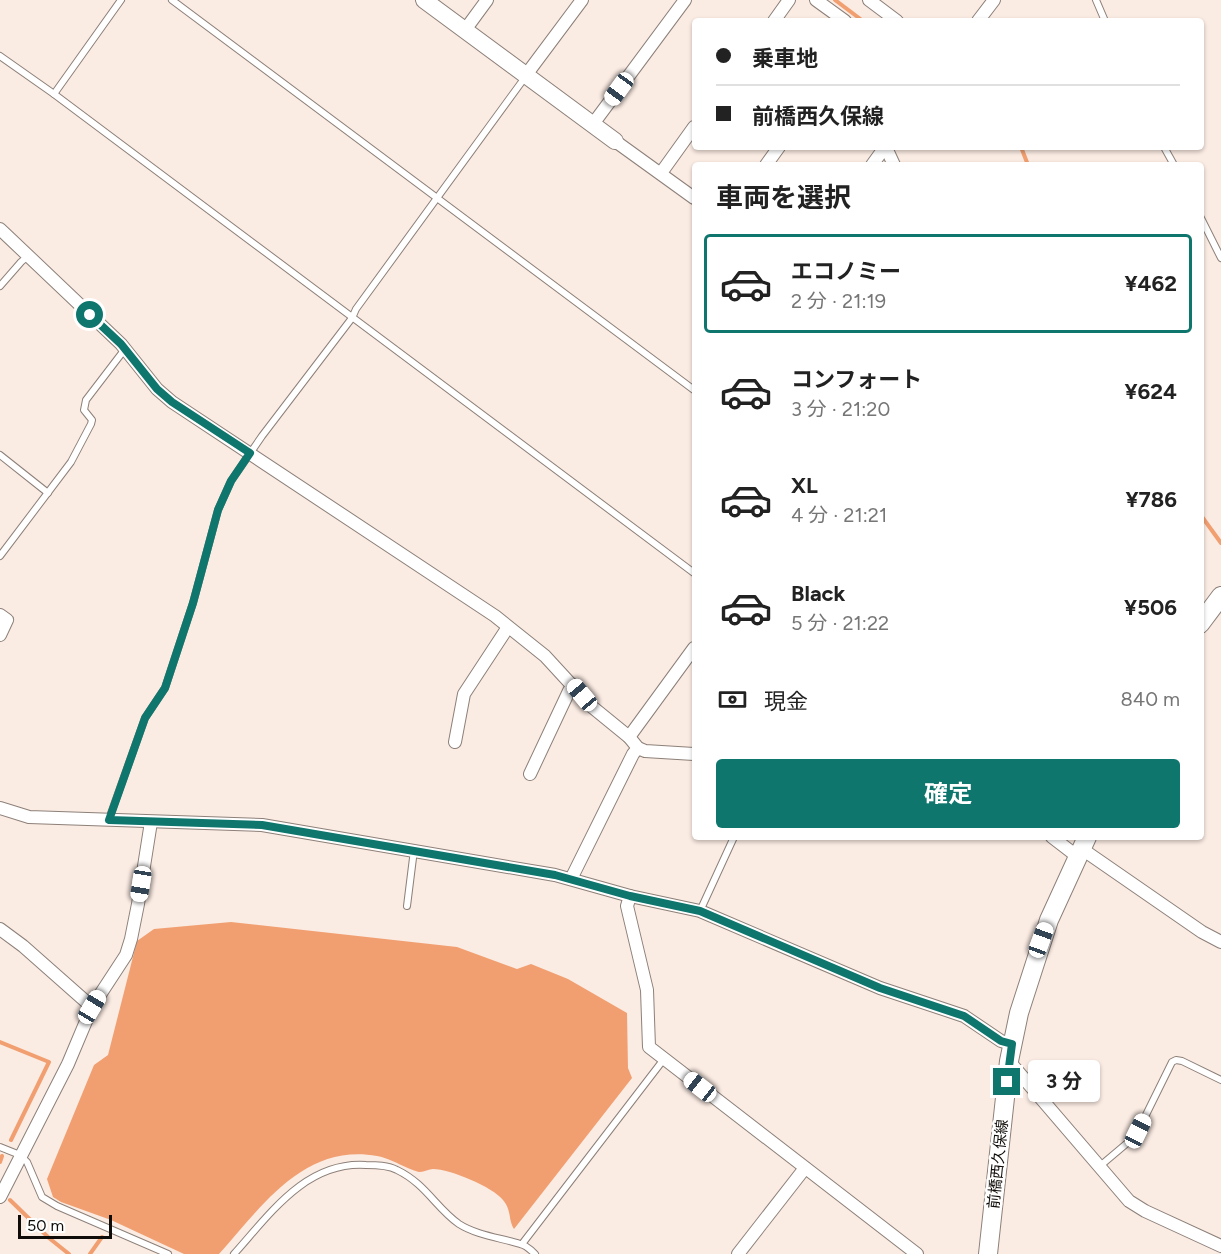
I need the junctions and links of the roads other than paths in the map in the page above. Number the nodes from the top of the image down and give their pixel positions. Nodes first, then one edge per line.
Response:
1 (121, 0) edge
2 (172, 0) edge
3 (424, 0) edge
4 (487, 0) edge
5 (582, 0) edge
6 (685, 0) edge
7 (789, 0) edge
8 (816, 0) edge
9 (869, 0) edge
10 (994, 0) edge
11 (1096, 0) edge
12 (884, 4) edge
13 (776, 18) edge
14 (841, 18) edge
15 (895, 18) edge
16 (980, 18) edge
17 (1104, 18) edge
18 (465, 30) junction
19 (0, 56) edge
20 (526, 75) junction
21 (54, 94) junction
22 (592, 124) junction
23 (692, 131) edge
24 (615, 141) joint
25 (661, 173) junction
26 (692, 196) edge
27 (436, 199) junction
28 (1204, 224) edge
29 (0, 229) edge
30 (28, 256) junction
31 (1221, 258) edge
32 (0, 286) edge
33 (352, 318) junction
34 (125, 349) junction
35 (692, 389) edge
36 (250, 453) junction
37 (0, 455) edge
38 (48, 492) junction
39 (0, 556) edge
40 (692, 572) edge
41 (1221, 596) edge
42 (0, 615) edge
43 (1204, 619) edge
44 (508, 627) junction
45 (0, 634) edge
46 (692, 651) edge
47 (574, 685) junction
48 (629, 737) junction
49 (455, 742) dead end
50 (638, 748) junction
51 (692, 754) edge
52 (530, 774) dead end
53 (0, 808) edge
54 (109, 820) junction
55 (151, 822) junction
56 (733, 840) edge
57 (1060, 840) edge
58 (1082, 848) edge
59 (414, 850) junction
60 (571, 879) junction
61 (630, 896) junction
62 (407, 906) dead end
63 (700, 911) junction
64 (0, 930) edge
65 (1221, 942) edge
66 (92, 1007) junction
67 (1011, 1052) junction
68 (664, 1059) junction
69 (1221, 1080) edge
70 (0, 1147) edge
71 (20, 1155) junction
72 (1100, 1166) junction
73 (805, 1168) junction
74 (0, 1197) edge
75 (522, 1244) junction
76 (1221, 1246) edge
77 (168, 1254) edge
78 (234, 1254) edge
79 (535, 1254) edge
80 (738, 1254) edge
81 (917, 1254) edge
82 (988, 1254) edge

1 - 21 lane
2 - 27 lane
3 - 18 street
4 - 18 street
5 - 20 street
6 - 22 street
7 - 13 street
8 - 14 street
9 - 12 street
10 - 16 street
11 - 17 lane
12 - 15 street
18 - 20 street
19 - 21 lane
20 - 22 street
20 - 27 lane
21 - 33 lane
22 - 24 street
23 - 25 street
24 - 25 street
25 - 26 street
27 - 33 lane
27 - 35 lane
28 - 31 lane
29 - 30 street
30 - 32 lane
30 - 34 street
33 - 36 lane
33 - 40 lane
34 - 36 street
34 - 38 lane
36 - 44 street
36 - 54 lane
37 - 38 lane
38 - 39 lane
41 - 43 main road
42 - 45 street
44 - 47 street
44 - 49 street
46 - 48 street
47 - 48 street
47 - 52 street
48 - 50 street
50 - 51 street
50 - 60 street
53 - 54 street
54 - 55 street
55 - 59 street
55 - 66 street
56 - 63 lane
57 - 58 street
58 - 65 street
58 - 67 main road, 前橋西久保線
59 - 60 street
59 - 62 lane
60 - 61 street
61 - 63 street
61 - 68 street
63 - 67 street
64 - 66 street
66 - 71 street
67 - 72 street
67 - 82 main road, 前橋西久保線
68 - 73 street
68 - 75 lane
69 - 72 lane
70 - 71 lane
71 - 74 street
71 - 77 lane
72 - 76 street
73 - 80 street
73 - 81 street
75 - 78 lane
75 - 79 lane

